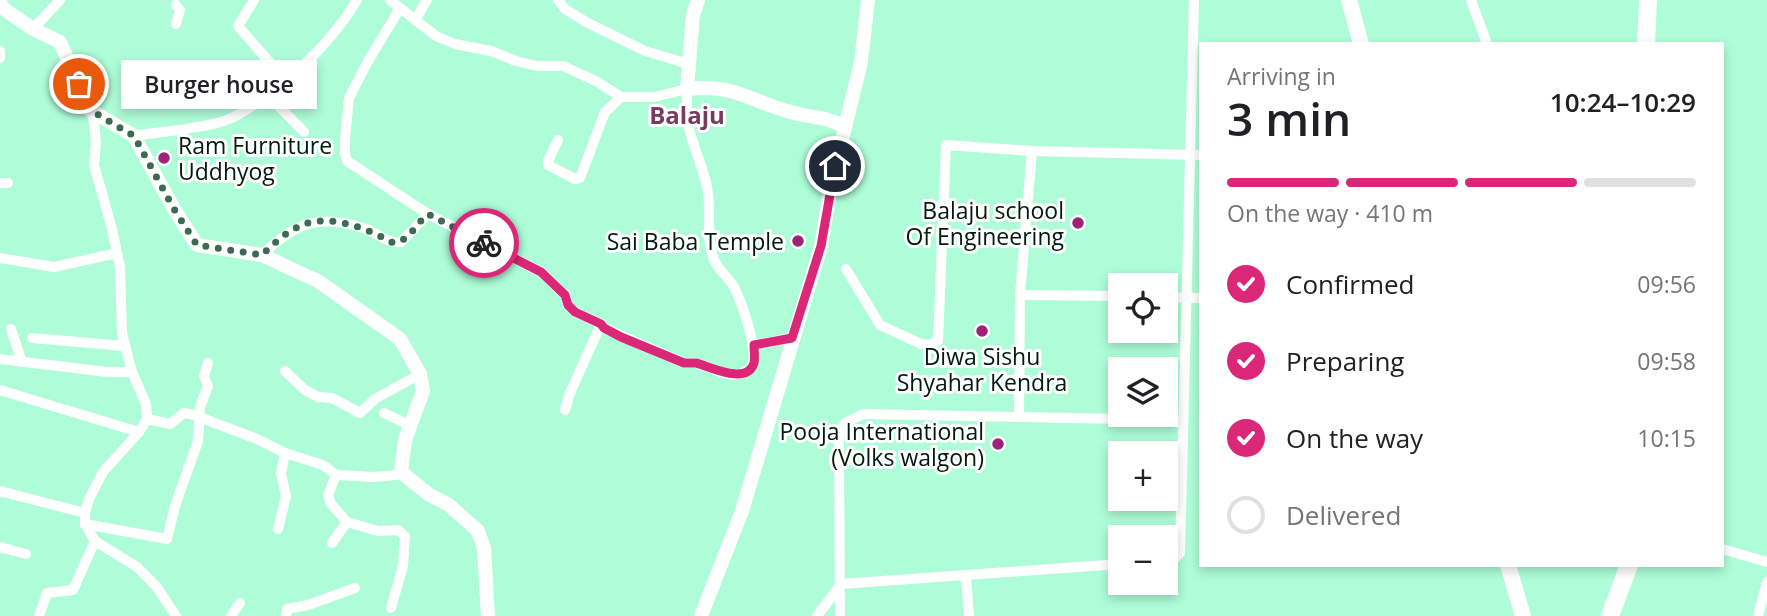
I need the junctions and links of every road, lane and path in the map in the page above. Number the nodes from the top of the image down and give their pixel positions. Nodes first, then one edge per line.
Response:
1 (60, 0) edge
2 (254, 0) edge
3 (356, 0) edge
4 (390, 0) edge
5 (427, 0) edge
6 (558, 0) edge
7 (698, 0) edge
8 (867, 0) edge
9 (1194, 0) edge
10 (1349, 0) edge
11 (1471, 0) edge
12 (1648, 0) edge
13 (176, 5) dead end
14 (400, 8) junction
15 (1, 9) edge
16 (415, 20) junction
17 (38, 24) junction
18 (176, 24) dead end
19 (1360, 42) edge
20 (1485, 42) edge
21 (1646, 42) edge
22 (0, 51) edge
23 (0, 58) edge
24 (688, 64) junction
25 (287, 82) junction
26 (687, 89) junction
27 (268, 95) junction
28 (621, 97) junction
29 (90, 110) junction
30 (845, 127) junction
31 (304, 132) dead end
32 (134, 136) junction
33 (558, 140) dead end
34 (1032, 151) junction
35 (1188, 154) junction
36 (1199, 155) edge
37 (428, 214) junction
38 (117, 253) junction
39 (262, 255) junction
40 (0, 258) edge
41 (846, 269) dead end
42 (1020, 295) junction
43 (1108, 296) edge
44 (1178, 297) edge
45 (1186, 297) junction
46 (1199, 298) edge
47 (601, 324) junction
48 (11, 329) dead end
49 (32, 338) dead end
50 (792, 338) junction
51 (754, 345) junction
52 (125, 346) junction
53 (0, 359) edge
54 (22, 362) junction
55 (208, 363) dead end
56 (285, 371) dead end
57 (132, 372) junction
58 (420, 374) junction
59 (0, 390) edge
60 (565, 410) dead end
61 (384, 414) dead end
62 (199, 416) junction
63 (1019, 417) junction
64 (147, 419) junction
65 (1181, 420) junction
66 (409, 425) junction
67 (139, 432) junction
68 (285, 453) junction
69 (401, 472) junction
70 (336, 475) junction
71 (0, 491) edge
72 (85, 519) junction
73 (347, 523) junction
74 (278, 529) dead end
75 (95, 541) junction
76 (332, 543) dead end
77 (0, 547) edge
78 (1724, 550) edge
79 (26, 554) dead end
80 (1178, 555) edge
81 (1767, 562) edge
82 (1108, 565) edge
83 (1509, 567) edge
84 (1628, 567) edge
85 (966, 576) junction
86 (1767, 582) edge
87 (841, 584) junction
88 (355, 588) dead end
89 (240, 603) dead end
90 (391, 608) dead end
91 (1610, 614) edge
92 (39, 616) edge
93 (176, 616) edge
94 (231, 616) edge
95 (286, 616) edge
96 (488, 616) edge
97 (701, 616) edge
98 (817, 616) edge
99 (840, 616) edge
100 (970, 616) edge
101 (1523, 616) edge
102 (1758, 616) edge

1 - 17 street
2 - 25 street
3 - 25 street
4 - 14 street
5 - 16 street
6 - 24 street
7 - 24 street
8 - 30 street
9 - 35 street
10 - 19 main road
11 - 20 street
12 - 21 highway
13 - 18 street
14 - 16 street
14 - 37 street
15 - 17 street
16 - 28 street
17 - 29 street
22 - 23 street
24 - 26 street
25 - 27 street
26 - 28 street
26 - 30 street
26 - 51 street
27 - 31 street
27 - 32 street
28 - 33 street
29 - 32 street
29 - 38 street
30 - 50 street
32 - 39 street
34 - 35 street
34 - 41 street
34 - 42 street
35 - 36 street
35 - 45 street
37 - 39 street
37 - 47 street
38 - 40 street
38 - 52 street
39 - 58 street
42 - 43 street
42 - 63 street
44 - 45 street
45 - 46 street
45 - 65 street
47 - 51 street
47 - 60 street
48 - 54 street
49 - 52 street
50 - 51 street
50 - 97 street
52 - 57 street
53 - 54 street
54 - 57 street
55 - 62 street
56 - 58 street
57 - 64 street
58 - 66 street
59 - 67 street
61 - 66 street
62 - 64 street
62 - 68 street
62 - 72 street
63 - 65 street
63 - 87 street
64 - 67 street
65 - 80 street
66 - 69 street
67 - 72 street
68 - 70 street
68 - 74 street
69 - 70 street
69 - 96 street
70 - 73 street
71 - 72 street
72 - 75 street
73 - 76 street
73 - 90 street
75 - 92 street
75 - 93 street
77 - 79 street
78 - 81 street
82 - 85 street
83 - 101 main road
84 - 91 highway
85 - 87 street
85 - 100 street
86 - 102 street
87 - 98 street
87 - 99 street
88 - 95 street
89 - 94 street

